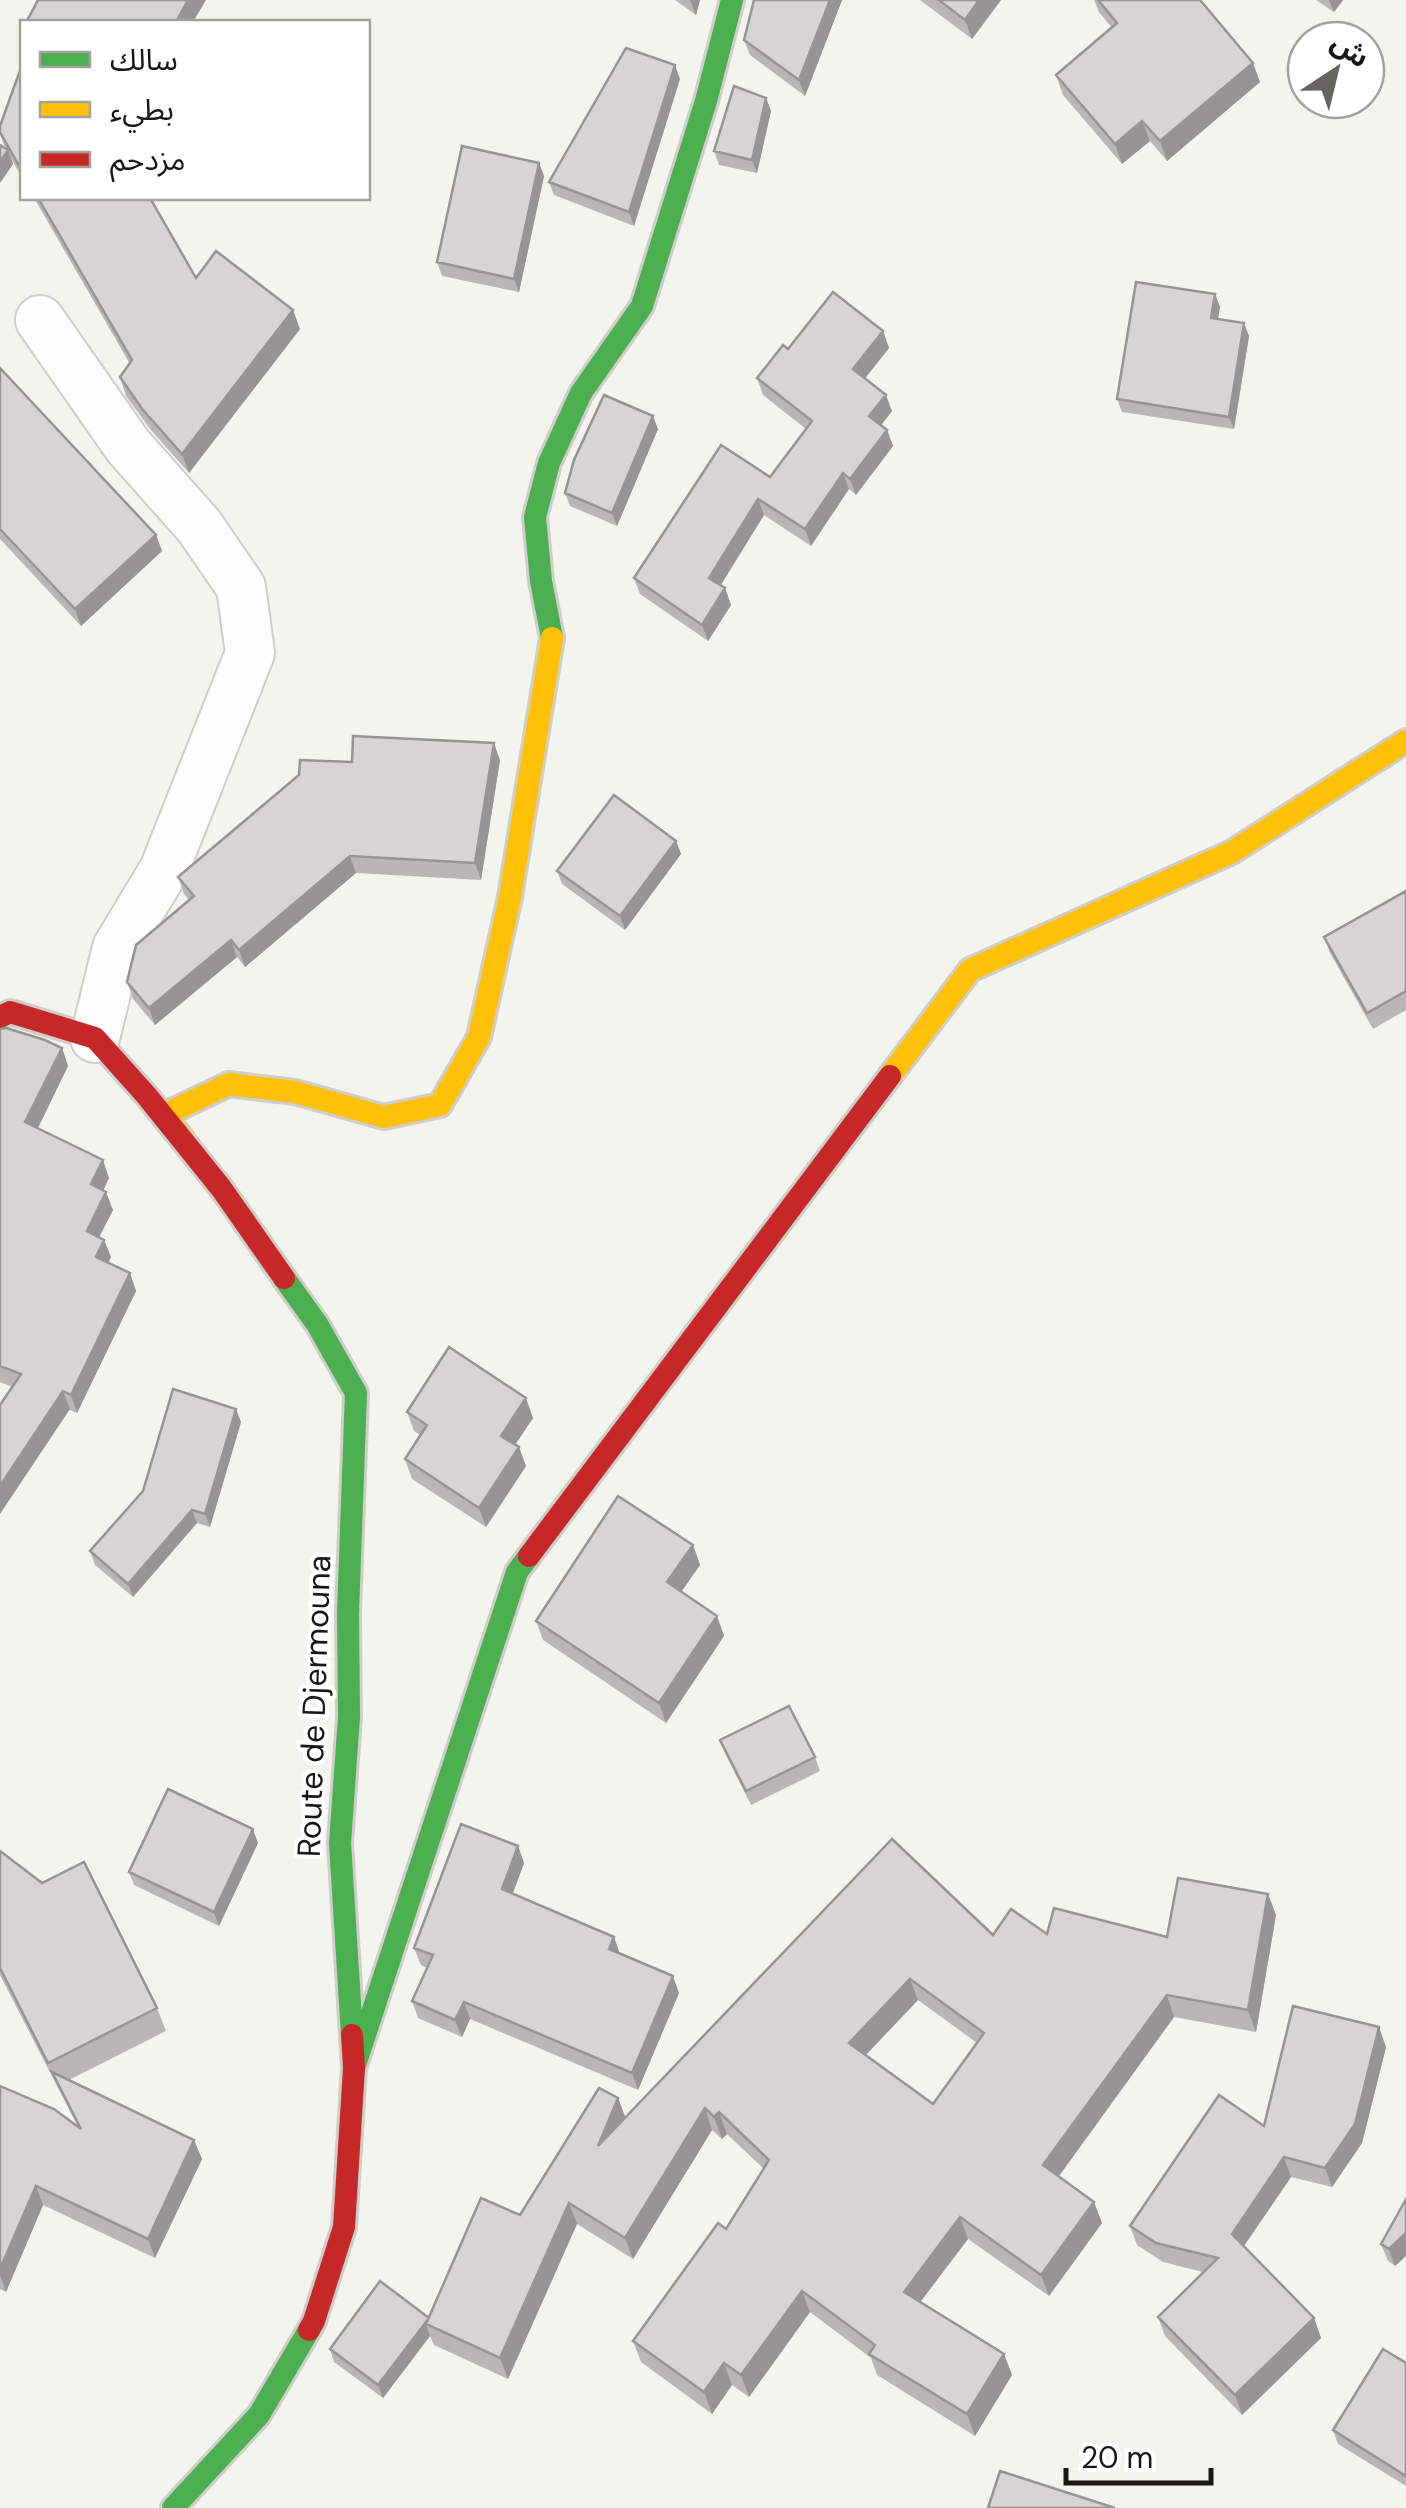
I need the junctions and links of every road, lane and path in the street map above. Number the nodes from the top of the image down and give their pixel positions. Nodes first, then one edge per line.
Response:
1 (732, 0) edge
2 (40, 320) dead end
3 (1406, 741) edge
4 (0, 1016) edge
5 (95, 1038) junction
6 (183, 1140) junction
7 (354, 2068) junction
8 (173, 2508) edge

1 - 6 street
2 - 5 street
3 - 7 street
4 - 5 street
5 - 6 street, Route de Djermouna
6 - 7 street, Route de Djermouna
7 - 8 street, Route de Djermouna

